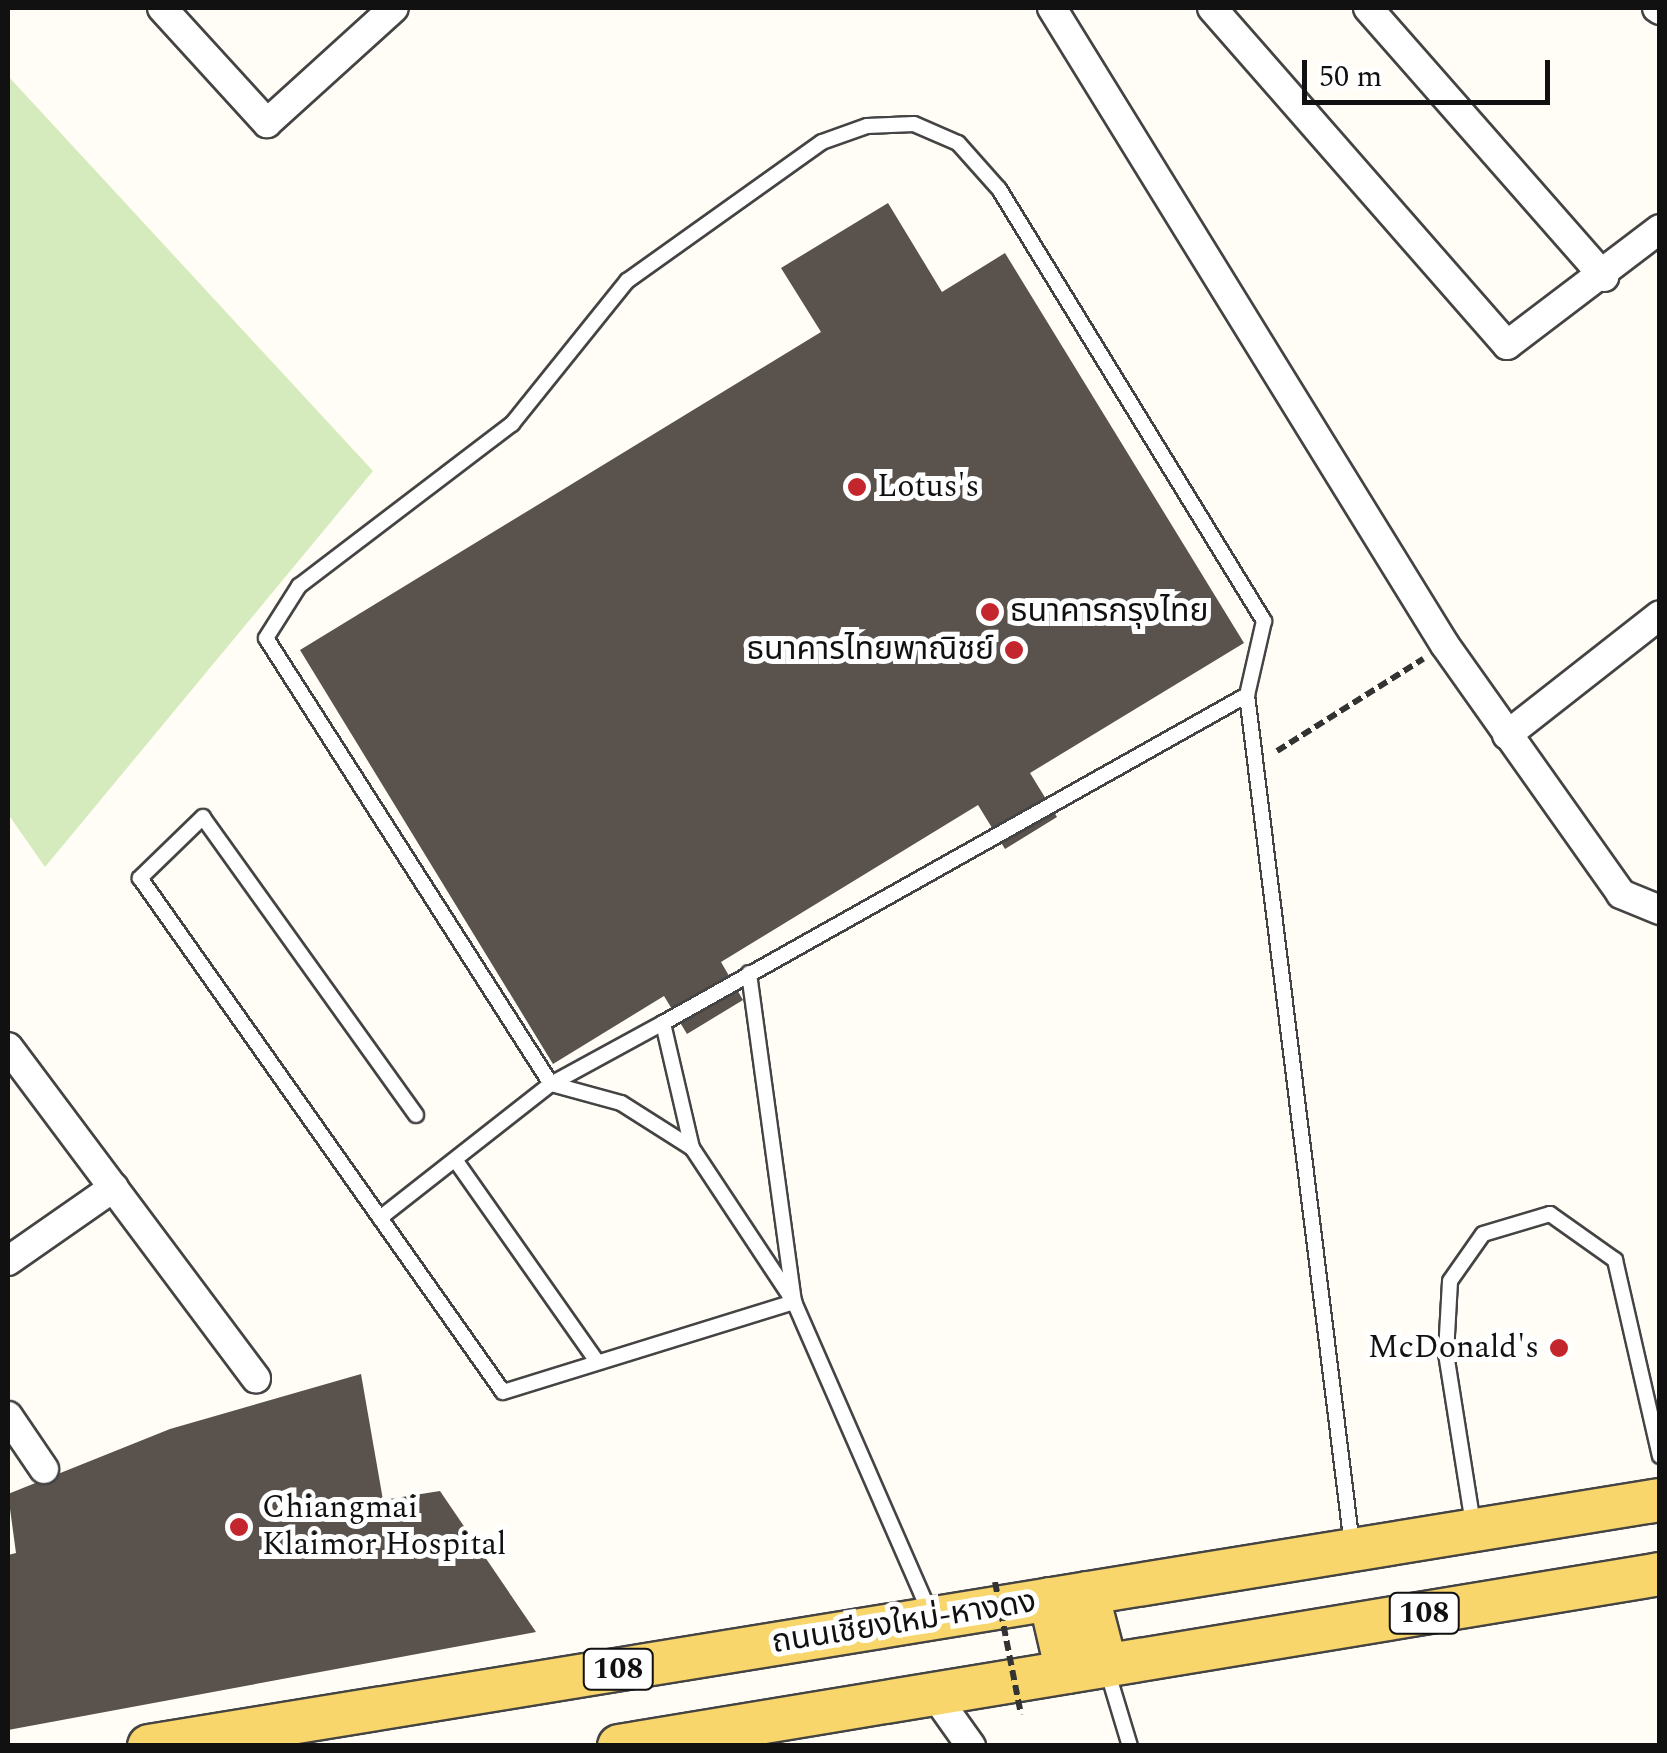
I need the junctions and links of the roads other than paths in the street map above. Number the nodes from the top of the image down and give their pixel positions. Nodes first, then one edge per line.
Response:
1 (162, 8) edge
2 (394, 8) edge
3 (1052, 8) edge
4 (1212, 8) edge
5 (1368, 8) edge
6 (1660, 229) edge
7 (1604, 277) junction
8 (1660, 615) edge
9 (1247, 696) junction
10 (1507, 735) junction
11 (1648, 908) edge
12 (749, 973) junction
13 (663, 1023) junction
14 (8, 1047) edge
15 (551, 1084) junction
16 (416, 1115) dead end
17 (692, 1148) junction
18 (456, 1161) junction
19 (114, 1186) junction
20 (380, 1218) junction
21 (8, 1261) edge
22 (794, 1302) junction
23 (596, 1360) junction
24 (256, 1379) dead end
25 (8, 1416) edge
26 (1660, 1456) edge
27 (44, 1469) dead end
28 (1660, 1500) edge
29 (1474, 1530) junction
30 (1353, 1550) junction
31 (1660, 1574) edge
32 (1069, 1596) junction
33 (932, 1618) junction
34 (1087, 1669) junction
35 (934, 1694) junction
36 (149, 1746) edge
37 (619, 1746) edge
38 (971, 1746) edge
39 (1130, 1746) edge

1 - 2 street
3 - 10 street
4 - 7 street
5 - 7 street
6 - 7 street
8 - 10 street
9 - 12 lane
9 - 15 lane
9 - 30 lane
10 - 11 street
12 - 13 lane
12 - 22 lane
13 - 15 lane
13 - 17 lane
14 - 19 street
15 - 17 lane
15 - 18 lane
16 - 20 lane
17 - 22 lane
18 - 20 lane
18 - 23 lane
19 - 21 street
19 - 24 street
20 - 23 lane
22 - 23 lane
22 - 33 lane
25 - 27 street
26 - 29 lane
28 - 29 main road, ถนนเชียงใหม่-หางดง / 108
29 - 30 main road, ถนนเชียงใหม่-หางดง / 108
30 - 32 main road, ถนนเชียงใหม่-หางดง / 108
31 - 34 main road, 108
32 - 33 main road, ถนนเชียงใหม่-หางดง / 108
32 - 34 main road
33 - 36 main road, ถนนเชียงใหม่-หางดง / 108
34 - 35 main road, 108
34 - 39 lane
35 - 37 main road, 108
35 - 38 street

